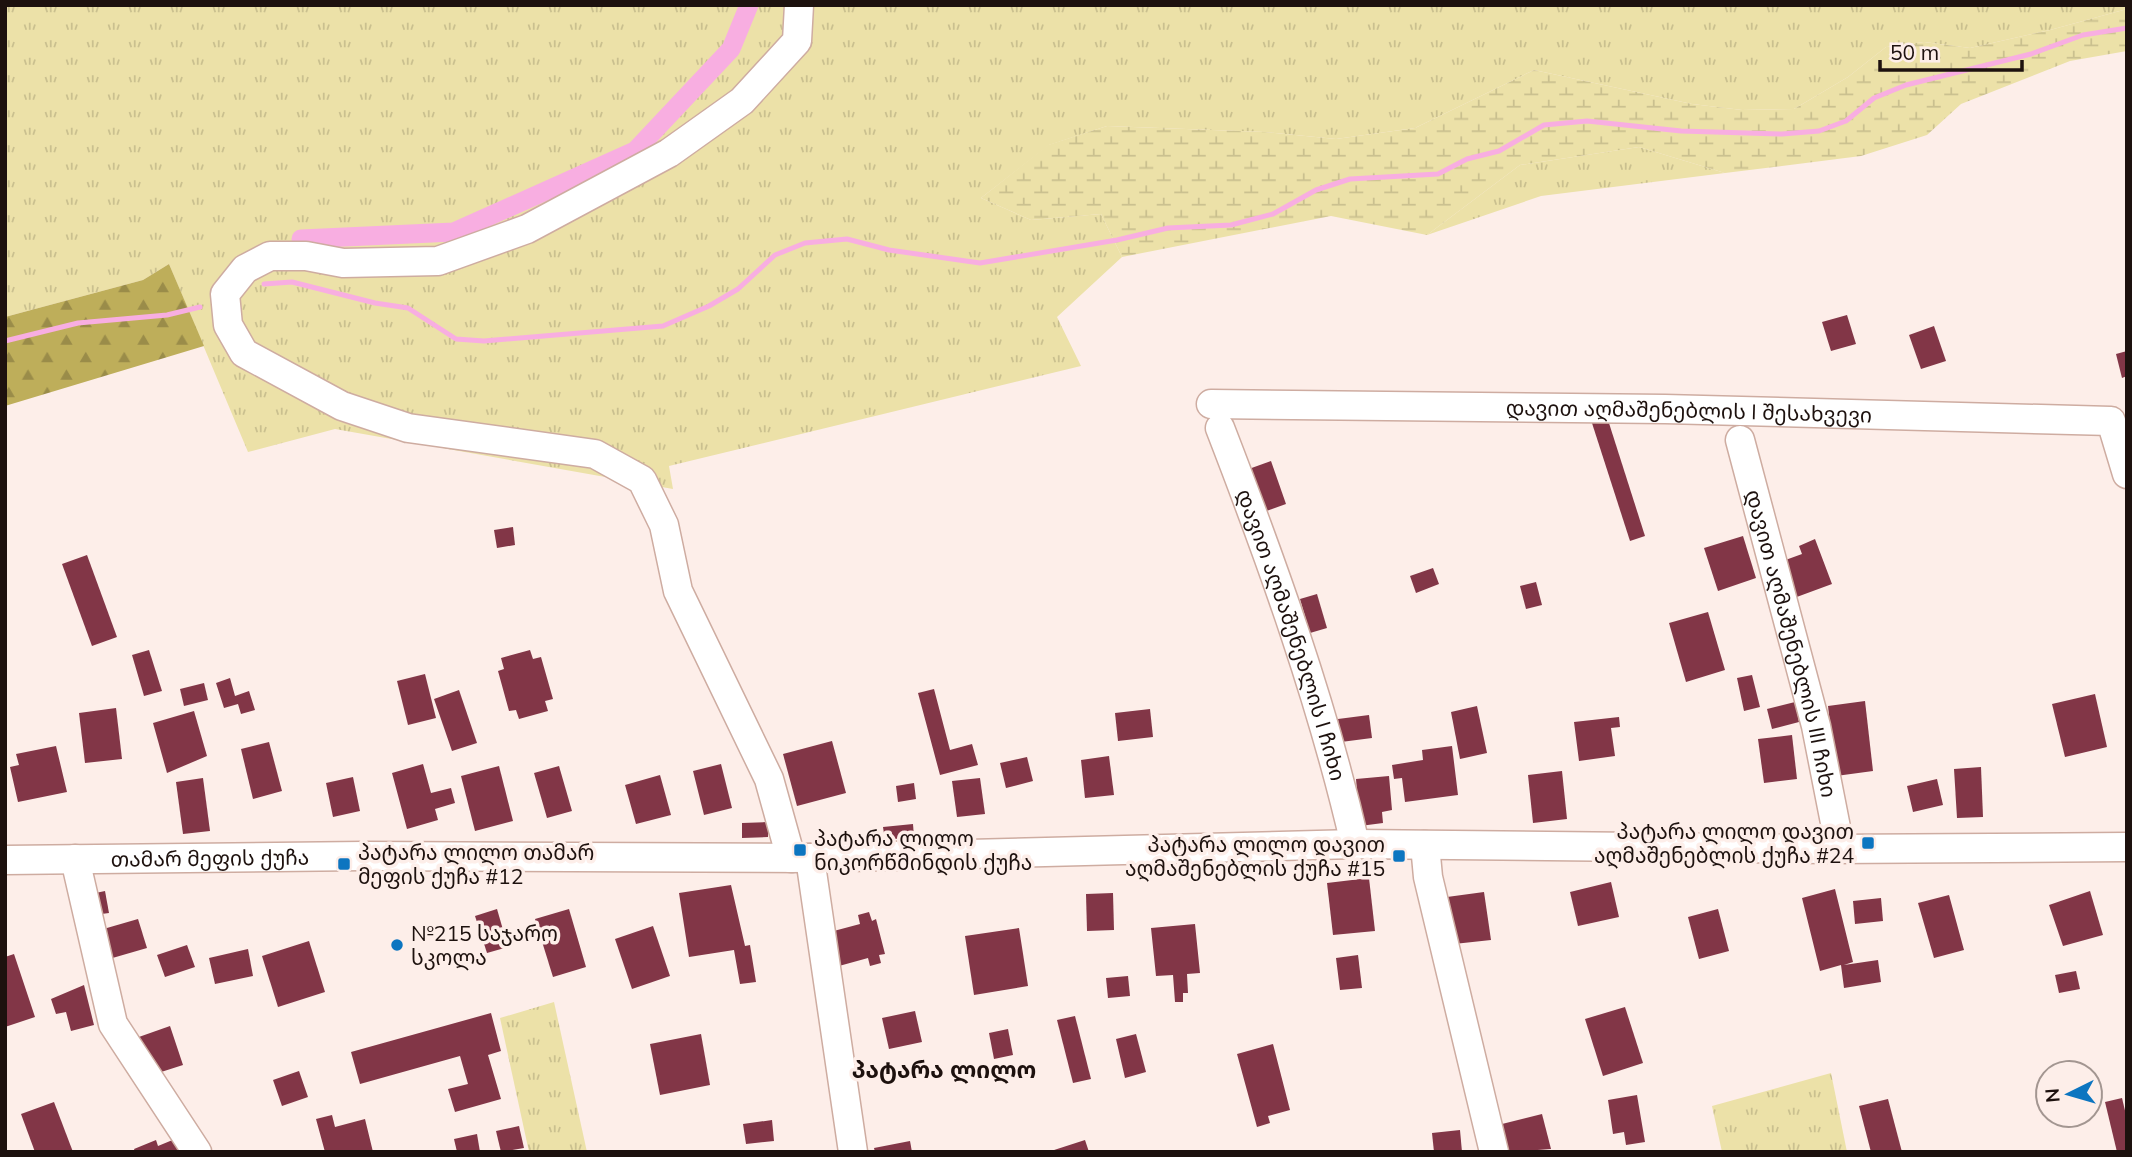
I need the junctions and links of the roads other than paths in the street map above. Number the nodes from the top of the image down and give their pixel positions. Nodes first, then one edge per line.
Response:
1 (799, 5) edge
2 (1215, 416) joint
3 (1741, 440) dead end
4 (2127, 474) edge
5 (1354, 844) junction
6 (1425, 845) junction
7 (2127, 847) edge
8 (1840, 848) junction
9 (800, 858) junction
10 (75, 859) junction
11 (5, 860) edge
12 (197, 1152) edge
13 (853, 1152) edge
14 (1493, 1152) edge

1 - 9 street
2 - 4 street, დავით აღმაშენებლის I შესახვევი
2 - 5 street, დავით აღმაშენებლის I ჩიხი
3 - 8 street, დავით აღმაშენებლის III ჩიხი
5 - 6 street, თამარ მეფის ქუჩა
5 - 9 street, თამარ მეფის ქუჩა
6 - 8 street, თამარ მეფის ქუჩა
6 - 14 street
7 - 8 street, თამარ მეფის ქუჩა
9 - 10 street, თამარ მეფის ქუჩა
9 - 13 street
10 - 11 street, თამარ მეფის ქუჩა
10 - 12 street

